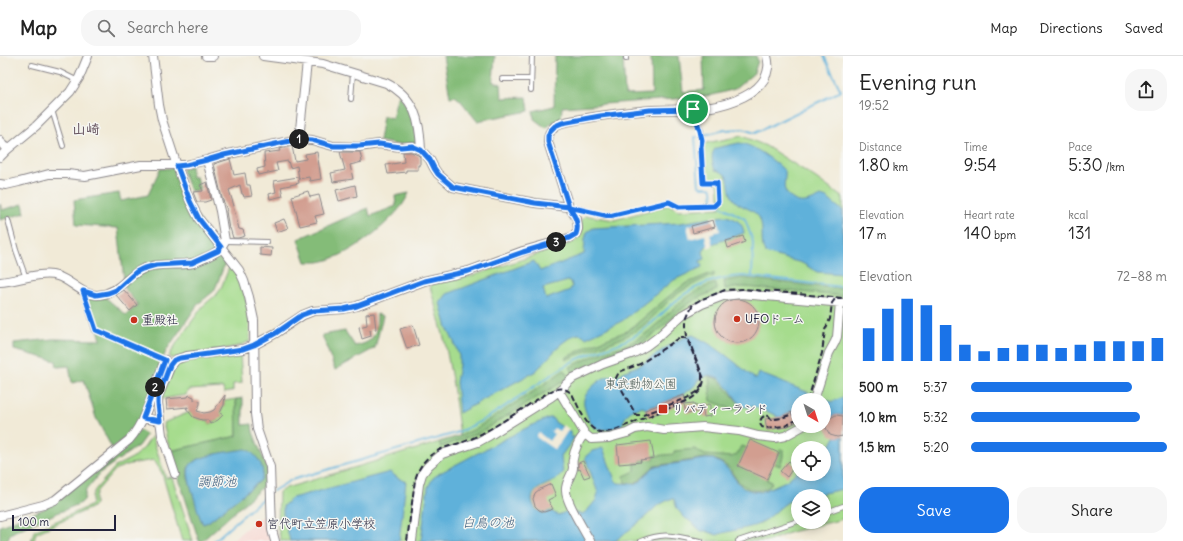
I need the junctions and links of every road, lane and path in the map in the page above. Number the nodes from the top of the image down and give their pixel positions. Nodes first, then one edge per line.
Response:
1 (88, 56) edge
2 (153, 56) edge
3 (206, 56) edge
4 (213, 56) edge
5 (263, 56) edge
6 (532, 56) edge
7 (767, 56) edge
8 (307, 62) junction
9 (32, 65) dead end
10 (353, 73) junction
11 (502, 79) dead end
12 (531, 79) junction
13 (78, 81) junction
14 (531, 90) dead end
15 (351, 99) dead end
16 (693, 109) junction
17 (52, 110) junction
18 (299, 139) junction
19 (0, 140) edge
20 (63, 146) dead end
21 (6, 150) junction
22 (421, 150) junction
23 (0, 157) edge
24 (207, 160) junction
25 (177, 166) junction
26 (0, 184) edge
27 (569, 207) junction
28 (8, 220) dead end
29 (267, 242) dead end
30 (223, 244) junction
31 (26, 278) junction
32 (0, 282) edge
33 (83, 291) junction
34 (842, 303) edge
35 (254, 345) junction
36 (165, 360) junction
37 (174, 360) junction
38 (559, 392) junction
39 (816, 393) edge
40 (143, 418) junction
41 (160, 421) junction
42 (791, 432) edge
43 (585, 434) junction
44 (175, 474) dead end
45 (843, 506) edge
46 (831, 510) edge
47 (0, 516) edge
48 (791, 523) edge
49 (275, 541) edge
50 (412, 541) edge
51 (590, 541) edge
52 (641, 541) edge
53 (701, 541) edge
54 (738, 541) edge

1 - 13 street
2 - 25 street
3 - 4 street
5 - 8 street
6 - 12 lane
7 - 16 street
8 - 10 street
8 - 18 street
9 - 13 lane
10 - 15 lane
10 - 22 street
11 - 12 lane
12 - 14 lane
13 - 17 street
16 - 27 street
16 - 27 lane
17 - 20 lane
17 - 21 street
18 - 22 street
18 - 24 street
19 - 21 street
21 - 23 street
22 - 27 street
24 - 25 street
24 - 30 street
25 - 26 street
25 - 30 street
27 - 35 street
28 - 31 lane
29 - 30 lane
30 - 33 street
30 - 35 street
31 - 32 street
31 - 33 street
33 - 36 lane
34 - 38 street
34 - 39 street
35 - 37 street
35 - 49 street
36 - 37 lane
36 - 40 street
37 - 41 street
38 - 43 street
38 - 50 street
40 - 41 street
40 - 47 street
41 - 44 street
42 - 43 street
43 - 51 street
45 - 46 lane
48 - 54 lane
52 - 53 lane

